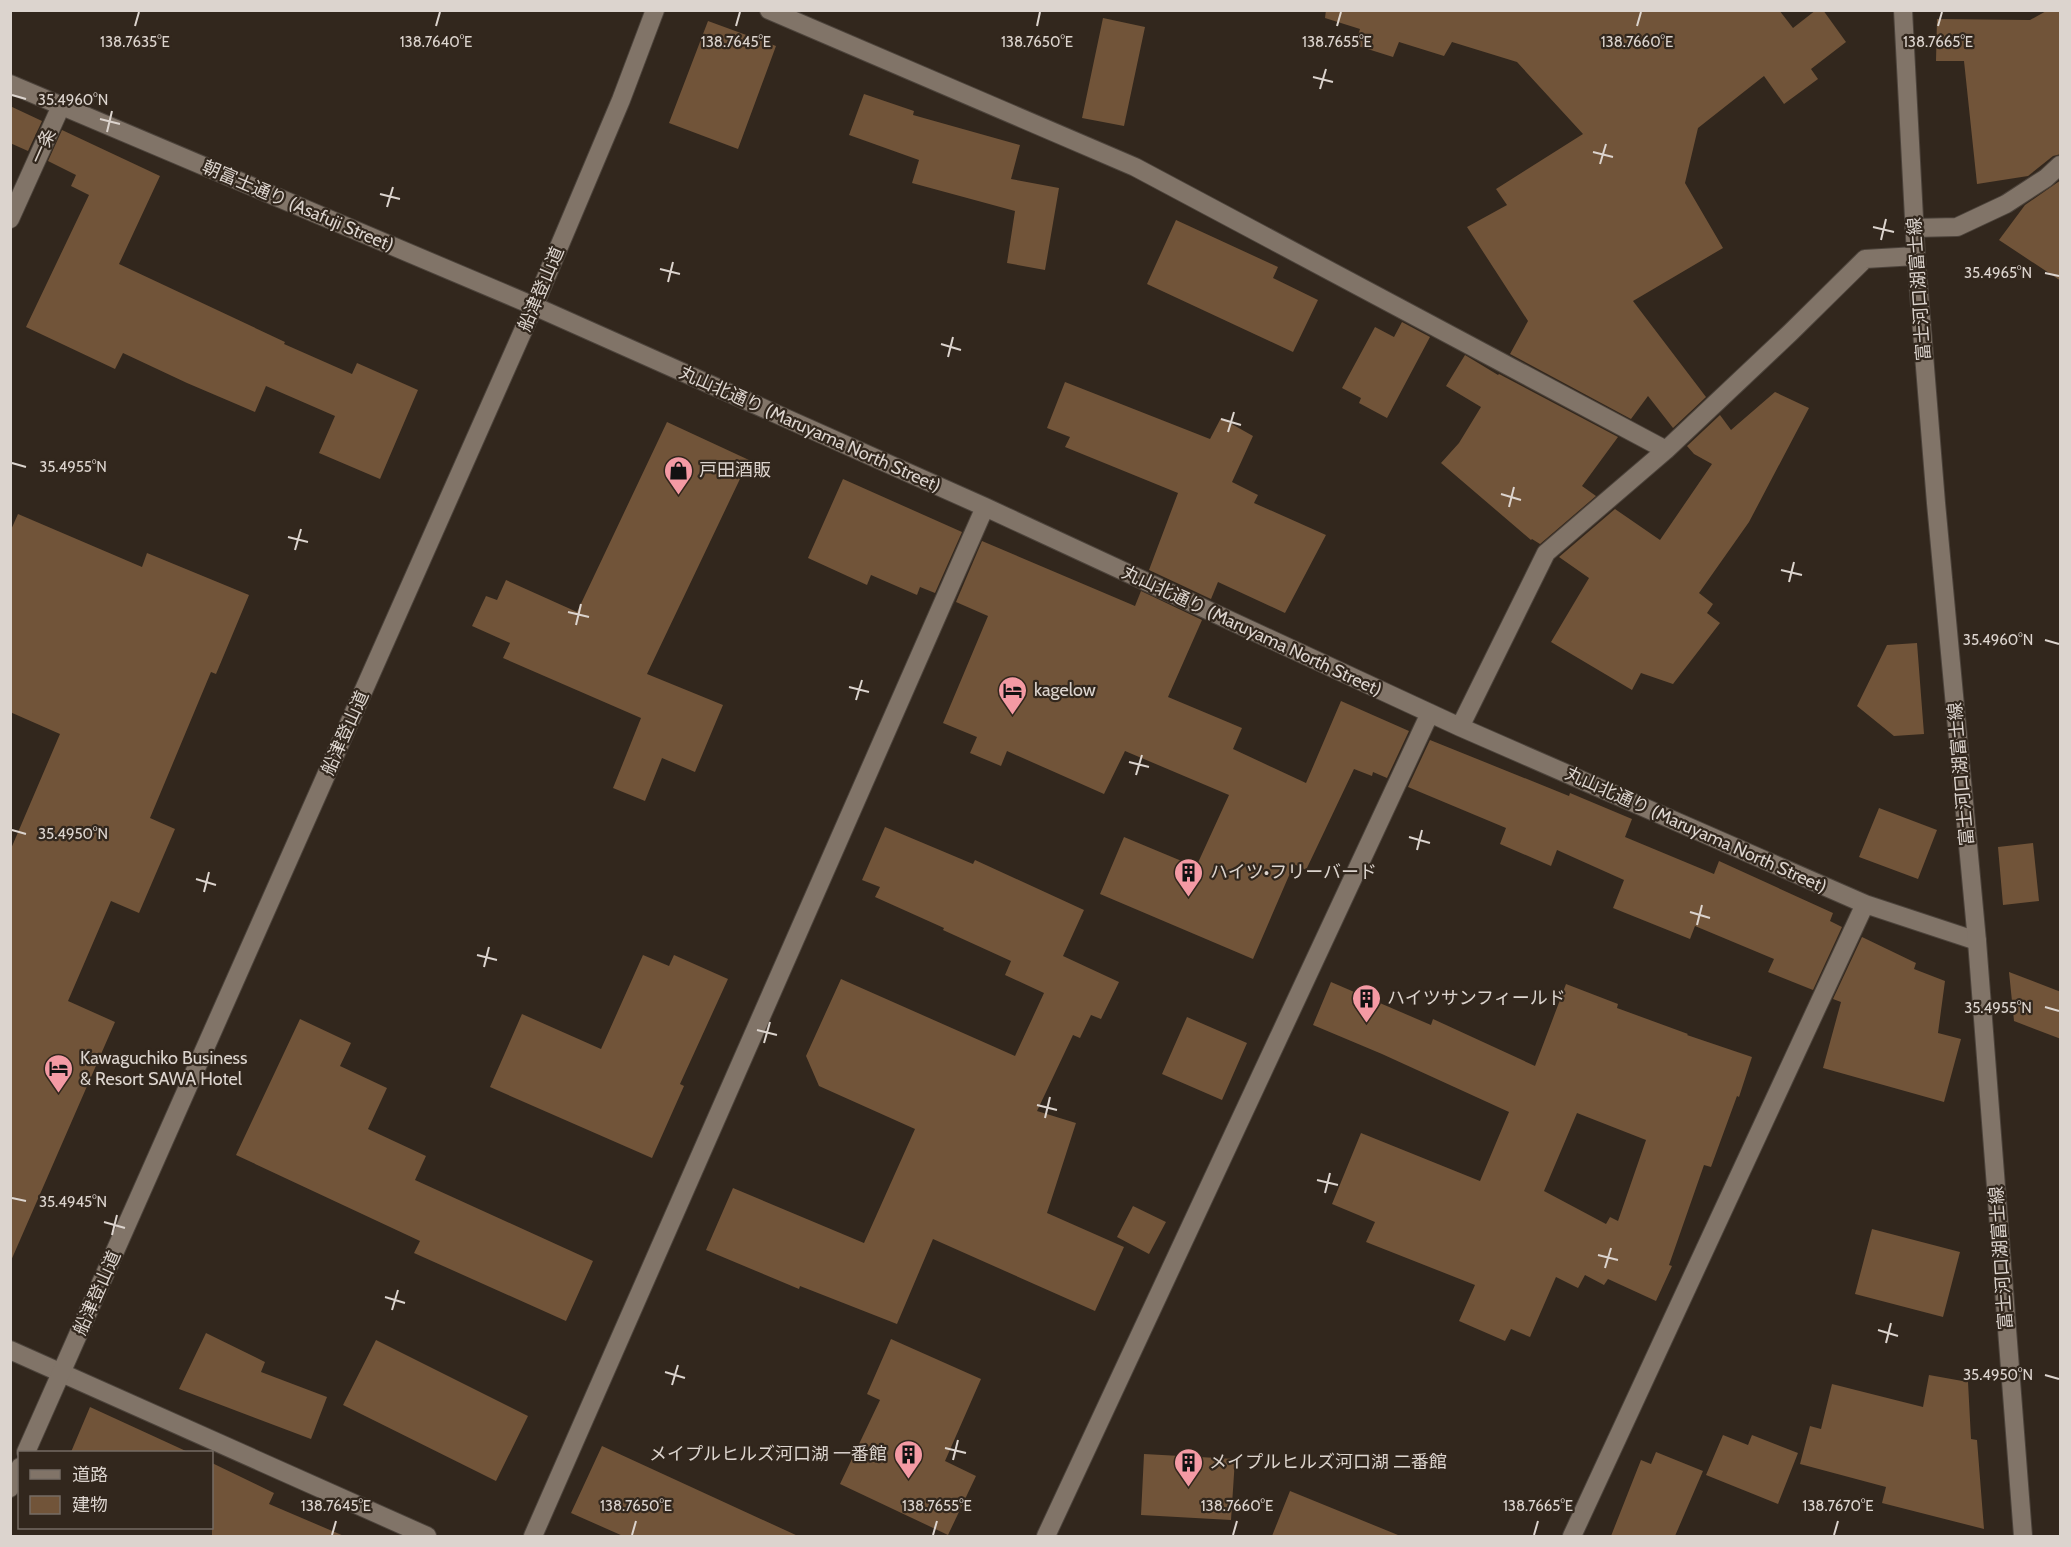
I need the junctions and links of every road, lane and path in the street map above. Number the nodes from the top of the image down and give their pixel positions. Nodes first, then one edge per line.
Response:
1 (655, 10) edge
2 (769, 10) edge
3 (1903, 10) edge
4 (10, 84) edge
5 (61, 106) junction
6 (2061, 165) edge
7 (10, 219) edge
8 (1914, 228) junction
9 (1916, 256) junction
10 (534, 306) junction
11 (1666, 450) junction
12 (985, 507) junction
13 (1430, 713) junction
14 (1460, 727) junction
15 (1865, 904) junction
16 (1977, 941) junction
17 (10, 1350) edge
18 (61, 1372) junction
19 (26, 1451) edge
20 (18, 1471) edge
21 (10, 1488) edge
22 (427, 1536) edge
23 (533, 1536) edge
24 (1046, 1536) edge
25 (1572, 1536) edge
26 (2023, 1536) edge

1 - 10 street, 船津登山道
2 - 11 street
3 - 8 street, 富士河口湖富士線
4 - 5 street, 朝富士通り (Asafuji Street)
5 - 7 street, 一条
5 - 10 street, 朝富士通り (Asafuji Street)
6 - 8 street
8 - 9 street, 富士河口湖富士線
9 - 11 street
9 - 16 street, 富士河口湖富士線
10 - 12 street, 丸山北通り (Maruyama North Street)
10 - 18 street, 船津登山道
11 - 14 street
12 - 13 street, 丸山北通り (Maruyama North Street)
12 - 23 street
13 - 14 street, 丸山北通り (Maruyama North Street)
13 - 24 street
14 - 15 street, 丸山北通り (Maruyama North Street)
15 - 16 street, 丸山北通り (Maruyama North Street)
15 - 25 street
16 - 26 street, 富士河口湖富士線
17 - 18 street
18 - 19 street, 船津登山道
18 - 22 street
20 - 21 street

